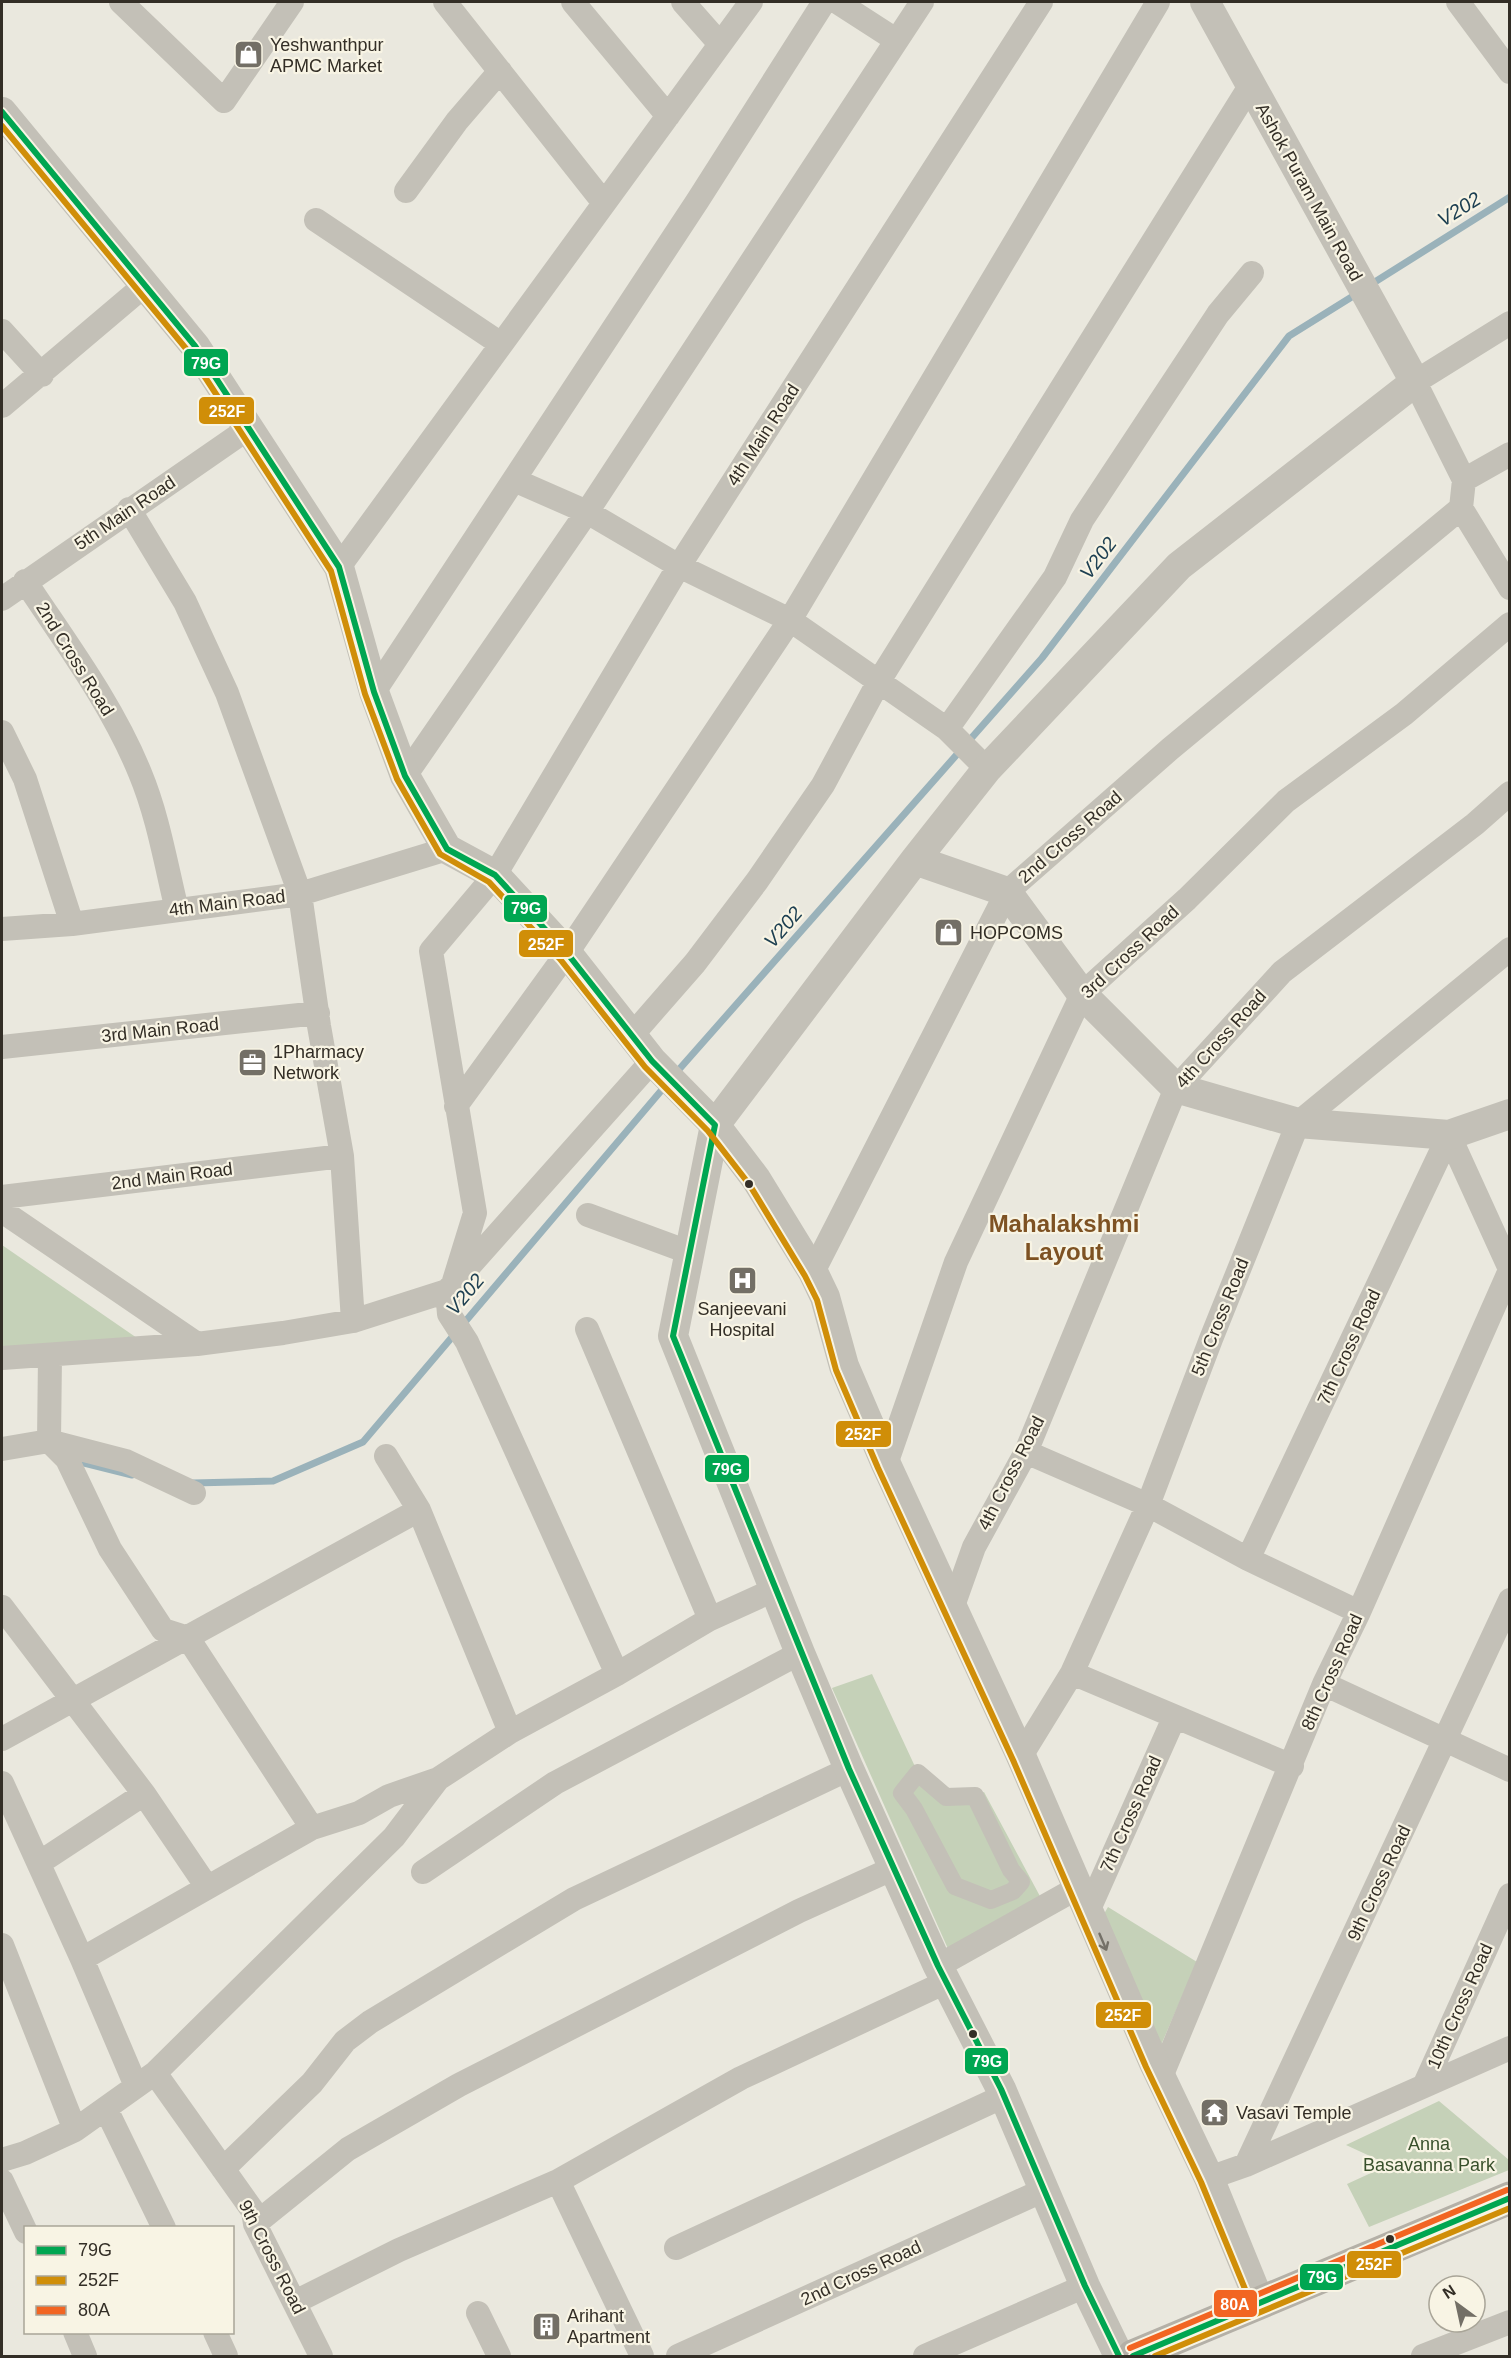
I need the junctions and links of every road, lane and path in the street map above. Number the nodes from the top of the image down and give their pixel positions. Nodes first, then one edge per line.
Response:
1 (121, 2) edge
2 (292, 2) edge
3 (445, 2) edge
4 (573, 2) edge
5 (683, 2) edge
6 (751, 2) edge
7 (824, 2) edge
8 (837, 2) edge
9 (922, 2) edge
10 (1041, 2) edge
11 (1158, 2) edge
12 (1205, 2) edge
13 (1458, 2) edge
14 (896, 40) junction
15 (720, 44) junction
16 (500, 71) junction
17 (1509, 72) edge
18 (1250, 86) junction
19 (2, 112) edge
20 (668, 116) junction
21 (406, 191) dead end
22 (604, 203) junction
23 (316, 220) dead end
24 (1252, 273) dead end
25 (145, 285) junction
26 (1509, 323) edge
27 (2, 331) edge
28 (501, 344) junction
29 (42, 375) junction
30 (1415, 382) junction
31 (2, 406) edge
32 (249, 428) junction
33 (1509, 454) edge
34 (514, 480) junction
35 (1464, 480) junction
36 (1461, 508) junction
37 (129, 509) junction
38 (587, 512) junction
39 (679, 566) junction
40 (339, 567) junction
41 (25, 581) junction
42 (1509, 588) edge
43 (2, 599) edge
44 (789, 620) junction
45 (1509, 624) edge
46 (879, 681) junction
47 (374, 692) junction
48 (947, 729) junction
49 (2, 732) edge
50 (987, 769) junction
51 (405, 776) junction
52 (1509, 793) edge
53 (447, 849) junction
54 (915, 860) junction
55 (495, 875) junction
56 (1007, 892) junction
57 (300, 894) junction
58 (177, 910) junction
59 (72, 924) junction
60 (2, 929) edge
61 (1509, 949) edge
62 (567, 953) junction
63 (1082, 994) junction
64 (318, 1013) junction
65 (633, 1034) junction
66 (2, 1047) edge
67 (652, 1061) junction
68 (1176, 1088) junction
69 (456, 1106) junction
70 (1509, 1113) edge
71 (1298, 1123) junction
72 (715, 1125) junction
73 (1449, 1135) junction
74 (342, 1156) junction
75 (2, 1197) edge
76 (2, 1211) edge
77 (588, 1215) dead end
78 (691, 1253) junction
79 (1509, 1270) edge
80 (813, 1272) junction
81 (450, 1295) junction
82 (352, 1321) junction
83 (587, 1329) dead end
84 (197, 1344) junction
85 (50, 1356) junction
86 (2, 1360) edge
87 (50, 1441) junction
88 (2, 1449) edge
89 (1026, 1452) junction
90 (386, 1456) dead end
91 (885, 1464) junction
92 (194, 1493) dead end
93 (1148, 1505) junction
94 (419, 1510) junction
95 (1248, 1559) junction
96 (774, 1590) junction
97 (1509, 1599) edge
98 (953, 1606) junction
99 (2, 1607) edge
100 (1359, 1612) junction
101 (710, 1619) junction
102 (188, 1638) junction
103 (800, 1653) junction
104 (1072, 1673) junction
105 (617, 1674) junction
106 (1324, 1684) junction
107 (74, 1701) junction
108 (1174, 1718) junction
109 (510, 1732) junction
110 (2, 1739) edge
111 (1446, 1740) junction
112 (1021, 1756) junction
113 (1292, 1766) junction
114 (849, 1769) junction
115 (1509, 1770) edge
116 (438, 1779) junction
117 (2, 1783) edge
118 (144, 1794) junction
119 (312, 1828) junction
120 (39, 1863) junction
121 (894, 1868) junction
122 (1011, 1870) joint
123 (423, 1872) dead end
124 (207, 1887) junction
125 (1509, 1895) edge
126 (1084, 1898) junction
127 (2, 1945) edge
128 (82, 1959) junction
129 (942, 1974) junction
130 (1509, 2048) edge
131 (1161, 2077) junction
132 (145, 2080) junction
133 (1425, 2084) junction
134 (1004, 2096) junction
135 (106, 2109) junction
136 (75, 2130) junction
137 (2, 2160) edge
138 (1246, 2165) junction
139 (223, 2169) junction
140 (1209, 2178) junction
141 (2, 2181) edge
142 (558, 2181) junction
143 (1044, 2190) junction
144 (1508, 2202) edge
145 (255, 2224) junction
146 (163, 2226) edge
147 (24, 2228) edge
148 (676, 2248) dead end
149 (1085, 2286) junction
150 (295, 2302) junction
151 (1260, 2303) junction
152 (478, 2313) dead end
153 (1509, 2322) edge
154 (76, 2334) edge
155 (215, 2334) edge
156 (86, 2356) edge
157 (226, 2356) edge
158 (321, 2356) edge
159 (499, 2356) edge
160 (642, 2356) edge
161 (678, 2356) edge
162 (925, 2356) edge
163 (1119, 2356) edge
164 (1133, 2356) edge
165 (1423, 2356) edge

1 - 2 street
3 - 16 street
4 - 20 street
5 - 15 street
6 - 15 street
7 - 34 street
8 - 14 street
9 - 14 street
10 - 39 street, 4th Main Road
11 - 44 street
12 - 18 street, Ashok Puram Main Road
13 - 17 street
14 - 38 street
15 - 20 street
16 - 21 street
16 - 22 street
18 - 30 street, Ashok Puram Main Road
18 - 46 street
19 - 25 street
20 - 22 street
22 - 28 street
23 - 28 street
24 - 48 street
25 - 29 street
25 - 32 street
26 - 30 street
27 - 29 street
28 - 40 street
29 - 31 street
30 - 35 street
30 - 50 street
32 - 37 street, 5th Main Road
32 - 40 street
33 - 35 street
34 - 38 street
34 - 47 street
35 - 36 street
36 - 42 street
36 - 56 street, 2nd Cross Road
37 - 41 street, 5th Main Road
37 - 57 street
38 - 39 street
38 - 51 street
39 - 44 street
39 - 55 street, 4th Main Road
40 - 47 street
41 - 43 street, 5th Main Road
41 - 58 street, 2nd Cross Road
44 - 46 street
44 - 62 street
45 - 63 street, 3rd Cross Road
46 - 48 street
46 - 65 street
47 - 51 street
48 - 50 street
49 - 59 street
50 - 54 street
51 - 53 street
52 - 68 street, 4th Cross Road
53 - 55 street
53 - 57 street, 4th Main Road
54 - 56 street
54 - 72 street
55 - 62 street
55 - 69 street, 4th Main Road
56 - 63 street
56 - 80 street, 2nd Cross Road
57 - 58 street, 4th Main Road
57 - 64 street
58 - 59 street, 4th Main Road
59 - 60 street, 4th Main Road
61 - 71 street, 5th Cross Road
62 - 65 street
62 - 69 street
63 - 68 street
63 - 91 street, 3rd Cross Road
64 - 66 street, 3rd Main Road
64 - 74 street
65 - 67 street
67 - 72 street
67 - 81 street
68 - 71 street
68 - 89 street, 4th Cross Road
69 - 81 street, 4th Main Road
70 - 73 street
71 - 73 street
71 - 93 street, 5th Cross Road
72 - 78 street
72 - 80 street
73 - 79 street, 8th Cross Road
73 - 95 street, 7th Cross Road
74 - 75 street, 2nd Main Road
74 - 82 street
76 - 84 street
77 - 78 street
78 - 96 street
79 - 100 street, 8th Cross Road
80 - 91 street
81 - 82 street
81 - 105 street
82 - 84 street
83 - 101 street
84 - 85 street
85 - 86 street
85 - 87 street
87 - 88 street
87 - 92 street
87 - 102 street
89 - 93 street
89 - 98 street, 4th Cross Road
90 - 94 street
91 - 98 street
93 - 95 street
93 - 104 street, 5th Cross Road
94 - 102 street
94 - 109 street
95 - 100 street
96 - 101 street
96 - 103 street
97 - 111 street, 9th Cross Road
98 - 112 street
99 - 107 street
100 - 106 street, 8th Cross Road
101 - 105 street
102 - 107 street
102 - 119 street
103 - 114 street
103 - 123 street
104 - 108 street
104 - 112 street, 5th Cross Road
105 - 109 street
106 - 111 street
106 - 113 street, 8th Cross Road
107 - 110 street
107 - 118 street
108 - 113 street
108 - 126 street, 7th Cross Road
109 - 116 street
111 - 115 street
111 - 138 street, 9th Cross Road
112 - 126 street
113 - 131 street, 8th Cross Road
114 - 121 street
114 - 139 street
116 - 119 street
116 - 132 street
117 - 120 street, 9th Cross Road
118 - 120 street
118 - 124 street
119 - 124 street
120 - 128 street, 9th Cross Road
121 - 129 street
121 - 145 street
122 - 122 street
124 - 128 street
125 - 133 street, 10th Cross Road
126 - 129 street
126 -> 131 street
127 - 136 street
128 - 132 street, 9th Cross Road
129 - 134 street
129 - 142 street
130 - 133 street
131 - 140 street
132 - 135 street
132 - 139 street, 9th Cross Road
133 - 138 street
134 - 143 street
134 - 148 street
135 - 136 street
135 - 146 street
136 - 137 street
138 - 140 street
139 - 145 street, 9th Cross Road
140 - 151 street
141 - 147 street
142 - 150 street
142 - 160 street
143 - 149 street
143 - 161 street, 2nd Cross Road
144 - 151 main road
145 - 150 street, 9th Cross Road
149 - 162 street
149 - 163 street
150 - 158 street, 9th Cross Road
151 - 164 main road
152 - 159 street
153 - 165 street
154 - 156 street
155 - 157 street

